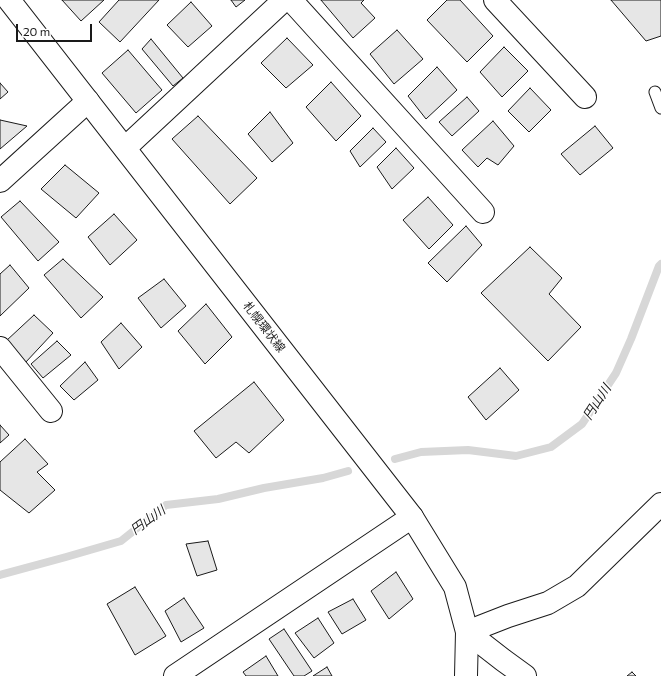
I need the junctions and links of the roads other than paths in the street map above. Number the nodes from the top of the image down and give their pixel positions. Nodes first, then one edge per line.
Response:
1 (10, 0) edge
2 (284, 0) edge
3 (291, 0) edge
4 (495, 0) edge
5 (655, 92) dead end
6 (585, 97) dead end
7 (88, 101) junction
8 (661, 108) edge
9 (125, 148) junction
10 (0, 181) edge
11 (483, 212) dead end
12 (0, 348) edge
13 (51, 411) dead end
14 (661, 504) edge
15 (412, 517) junction
16 (467, 632) junction
17 (175, 676) edge
18 (466, 676) edge
19 (525, 676) edge

1 - 7 street, 札幌環状線
2 - 9 street
3 - 11 street
4 - 6 street
5 - 8 lane
7 - 9 street, 札幌環状線
7 - 10 street
9 - 15 street, 札幌環状線
12 - 13 street
14 - 16 street
15 - 16 street, 札幌環状線
15 - 17 street
16 - 18 street, 札幌環状線
16 - 19 street

